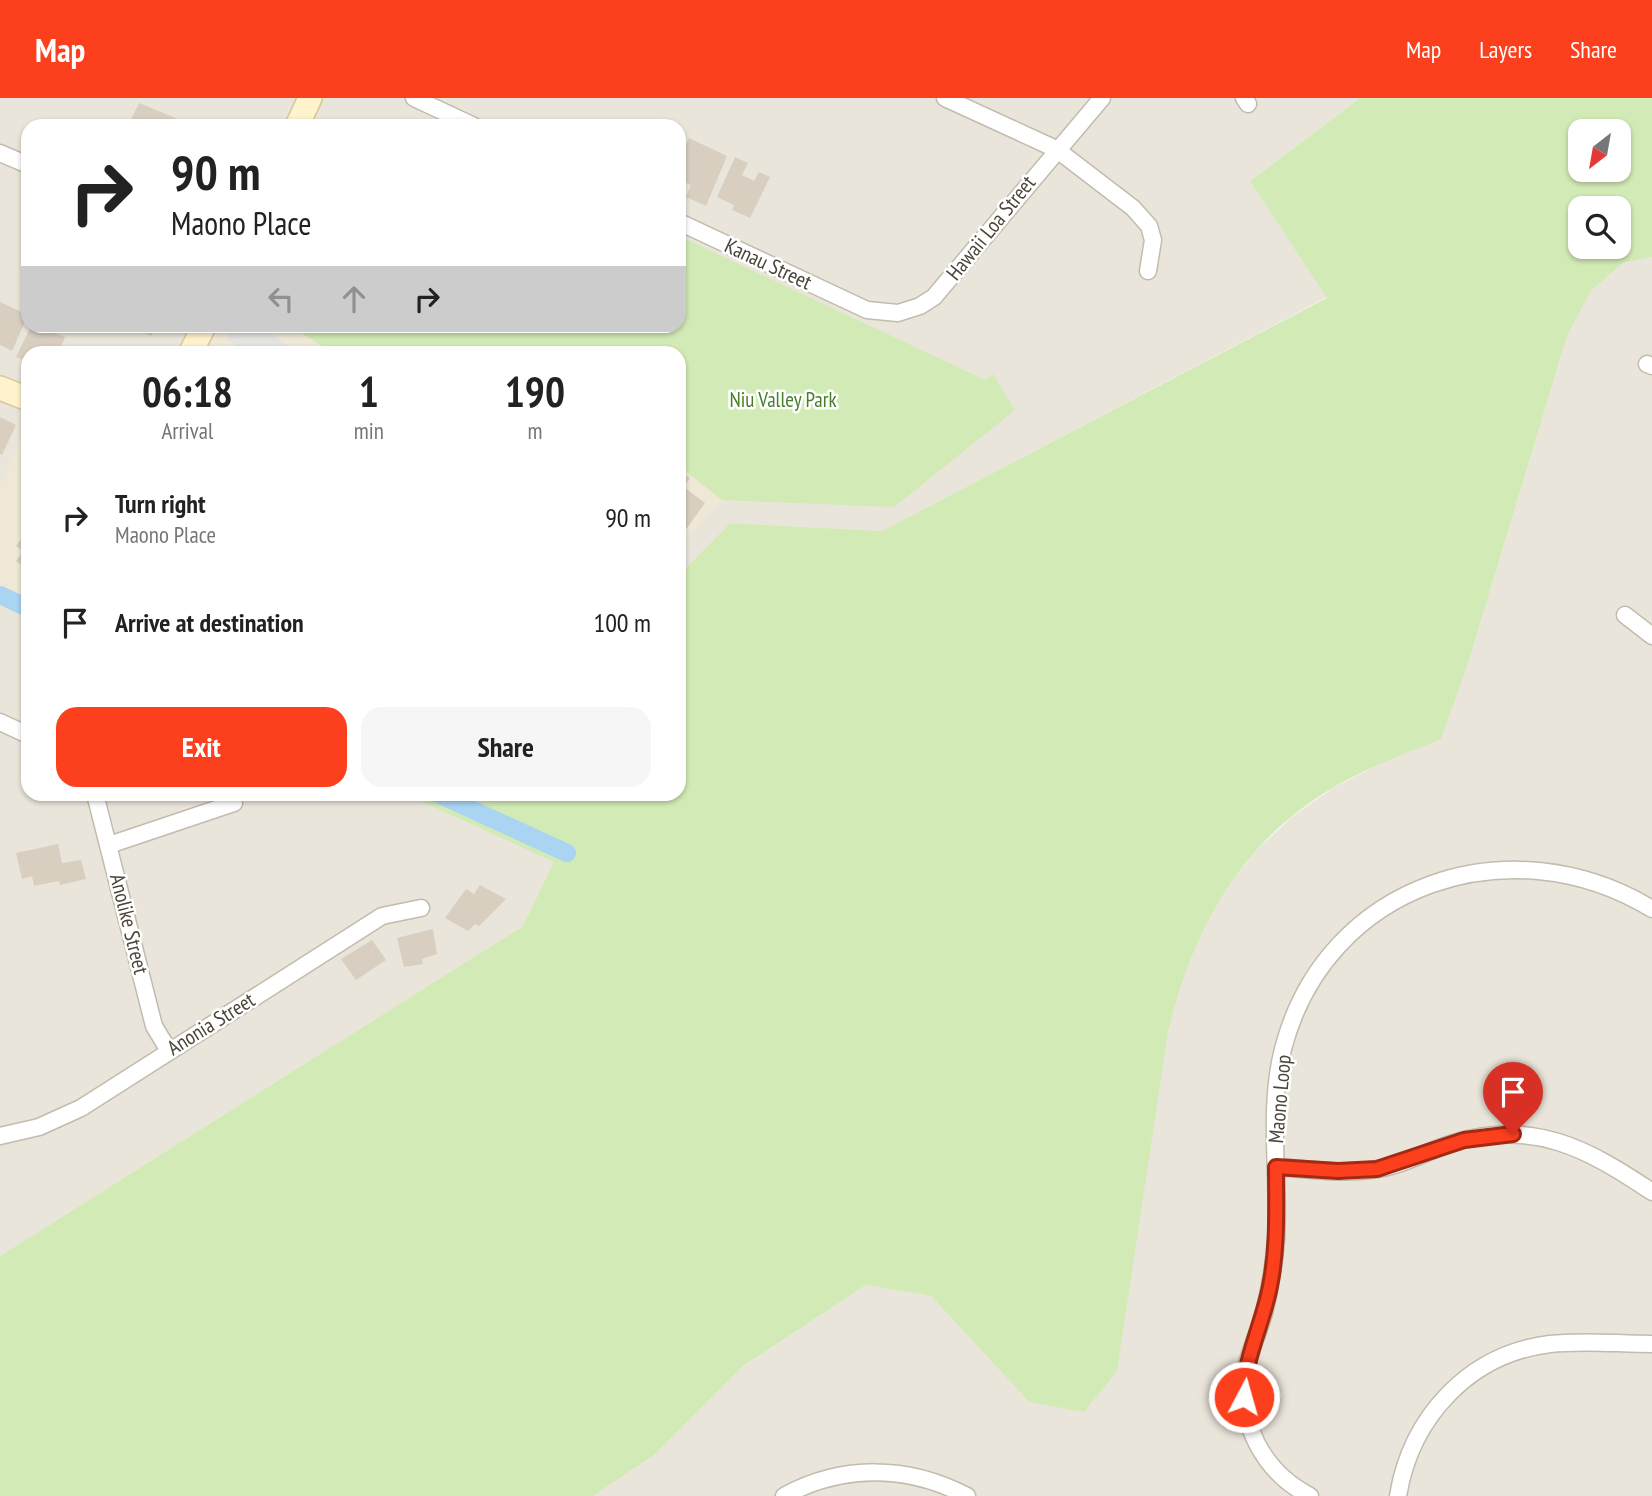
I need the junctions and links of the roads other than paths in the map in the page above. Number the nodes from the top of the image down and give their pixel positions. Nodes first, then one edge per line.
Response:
1 (310, 98) edge
2 (414, 98) edge
3 (945, 98) edge
4 (1102, 98) edge
5 (300, 119) edge
6 (459, 119) edge
7 (1055, 149) junction
8 (0, 153) edge
9 (21, 163) edge
10 (686, 225) edge
11 (1148, 271) dead end
12 (857, 306) joint
13 (0, 388) edge
14 (21, 396) edge
15 (1625, 615) dead end
16 (1652, 636) edge
17 (0, 722) edge
18 (21, 732) edge
19 (97, 801) edge
20 (234, 803) dead end
21 (109, 845) junction
22 (421, 908) dead end
23 (1652, 909) edge
24 (169, 1051) junction
25 (0, 1136) edge
26 (1276, 1167) junction
27 (1652, 1192) edge
28 (1652, 1344) edge
29 (784, 1496) edge
30 (967, 1496) edge
31 (1310, 1496) edge
32 (1398, 1496) edge

1 - 5 street
2 - 6 street
3 - 7 street
4 - 7 street, Hawaii Loa Street
7 - 11 street
7 - 12 street, Hawaii Loa Street
8 - 9 street
10 - 12 street, Kanau Street
13 - 14 street
15 - 16 street
17 - 18 street
19 - 21 street, Anolike Street
20 - 21 street
21 - 24 street, Anolike Street
22 - 24 street, Anonia Street
23 - 26 street, Maono Loop
24 - 25 street, Anonia Street
26 - 27 street
26 - 31 street, Maono Loop
28 - 32 street
29 - 30 street

